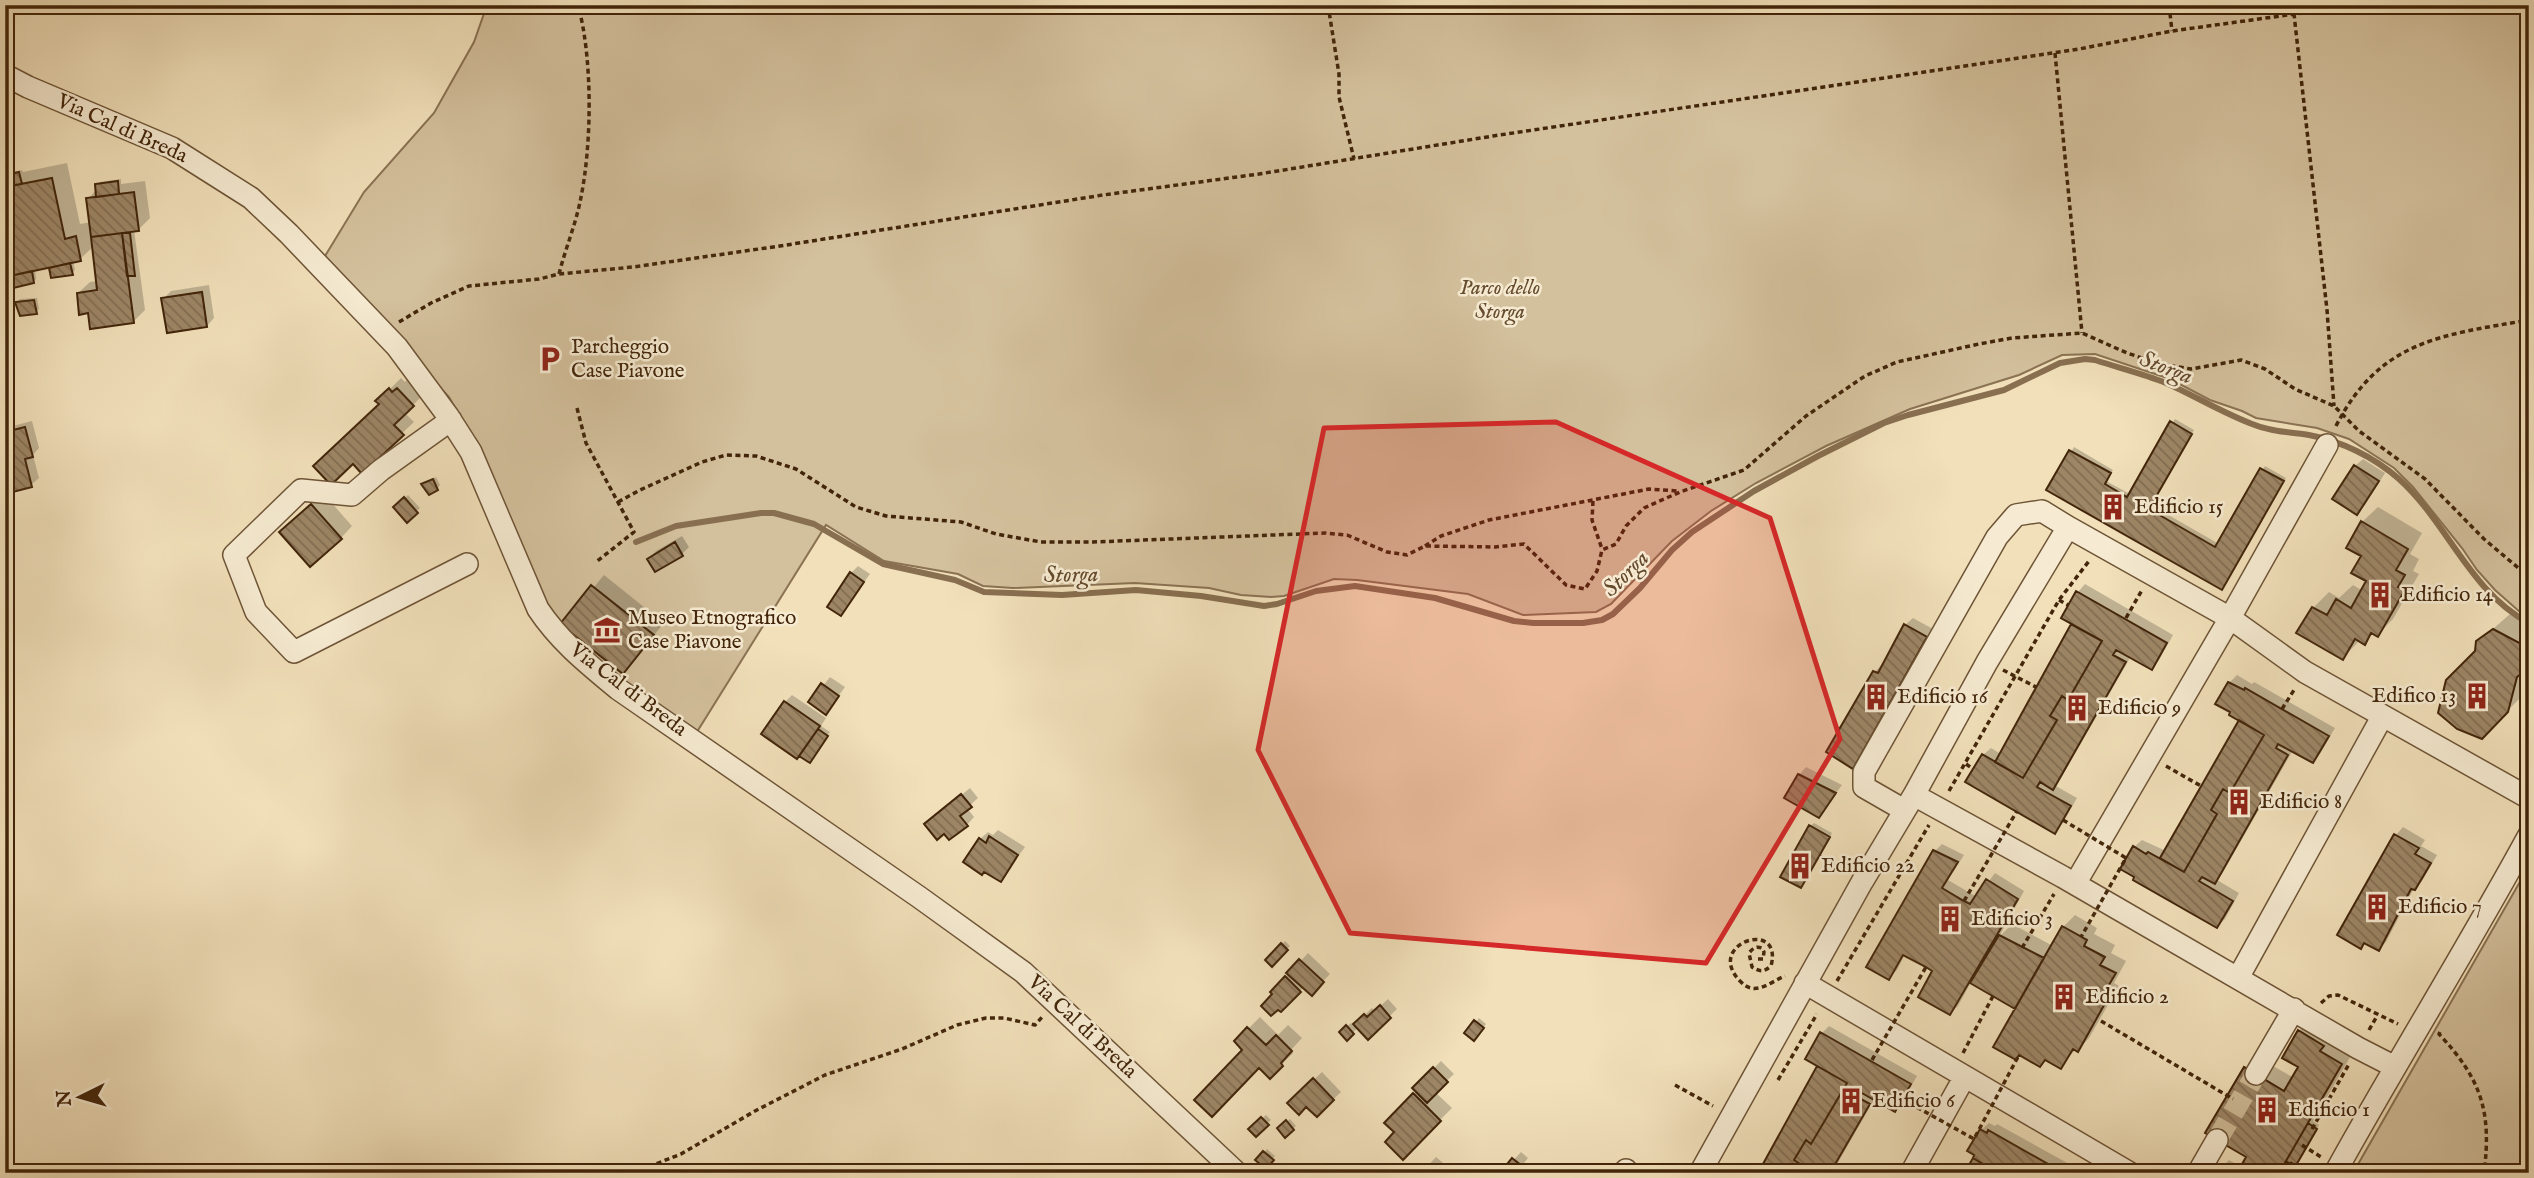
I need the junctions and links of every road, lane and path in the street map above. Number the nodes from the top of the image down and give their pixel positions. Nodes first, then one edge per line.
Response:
1 (578, 5) edge
2 (1328, 5) edge
3 (2169, 5) edge
4 (2293, 5) edge
5 (2360, 5) edge
6 (2295, 15) junction
7 (2172, 31) junction
8 (2055, 52) junction
9 (5, 75) edge
10 (1354, 159) junction
11 (559, 274) junction
12 (2529, 320) edge
13 (383, 332) junction
14 (2082, 333) junction
15 (2334, 406) junction
16 (577, 408) dead end
17 (2342, 414) junction
18 (451, 420) junction
19 (2329, 439) joint
20 (1680, 492) junction
21 (1593, 501) junction
22 (618, 502) junction
23 (2068, 527) junction
24 (1425, 546) junction
25 (2100, 546) junction
26 (1602, 550) junction
27 (596, 562) dead end
28 (467, 564) dead end
29 (2151, 574) junction
30 (2529, 577) edge
31 (2059, 600) junction
32 (2068, 605) dead end
33 (2126, 618) dead end
34 (2230, 618) junction
35 (2382, 717) junction
36 (2149, 756) junction
37 (1966, 764) junction
38 (1973, 769) dead end
39 (2201, 786) dead end
40 (2529, 798) edge
41 (1909, 802) junction
42 (1938, 810) junction
43 (2017, 811) dead end
44 (2063, 820) dead end
45 (2529, 835) edge
46 (1819, 856) dead end
47 (2069, 881) junction
48 (1862, 882) junction
49 (1964, 901) dead end
50 (2081, 937) dead end
51 (2022, 948) dead end
52 (1758, 959) dead end
53 (1926, 967) dead end
54 (2238, 978) junction
55 (1805, 983) junction
56 (1828, 996) junction
57 (1993, 996) dead end
58 (1056, 1003) junction
59 (2294, 1009) junction
60 (2317, 1010) dead end
61 (2377, 1016) junction
62 (2403, 1022) dead end
63 (2445, 1022) dead end
64 (2358, 1048) junction
65 (2019, 1055) dead end
66 (1872, 1060) dead end
67 (2395, 1067) junction
68 (1959, 1074) junction
69 (2256, 1074) tunnel mouth
70 (1772, 1091) dead end
71 (2227, 1097) dead end
72 (1902, 1099) dead end
73 (2233, 1099) dead end
74 (2312, 1129) dead end
75 (2217, 1140) tunnel mouth
76 (2292, 1162) dead end
77 (2126, 1172) edge
78 (633, 1173) edge
79 (1237, 1173) edge
80 (1700, 1173) edge
81 (1911, 1173) edge
82 (2199, 1173) edge
83 (2286, 1173) edge
84 (2335, 1173) edge
85 (2484, 1173) edge

1 - 11 path
2 - 10 path
3 - 7 path
4 - 6 path
5 - 6 path
6 - 7 path
6 - 15 path
7 - 8 path
8 - 10 path
8 - 14 path
9 - 13 street, Via Cal di Breda
10 - 11 path
11 - 13 path
12 - 17 path
13 - 18 street, Via Cal di Breda
14 - 15 path
14 - 20 path
15 - 17 path
16 - 22 path
17 - 19 path
17 - 30 path
18 - 28 street
18 - 58 street, Via Cal di Breda
19 - 34 street
20 - 21 path
20 - 26 path
21 - 24 path
21 - 26 path
22 - 24 path
22 - 27 path
23 - 25 street
23 - 41 street
23 - 41 street
24 - 26 path
25 - 29 street
25 - 31 path
29 - 33 path
29 - 34 street
31 - 32 path
31 - 37 path
34 - 35 street
34 - 36 street
35 - 40 street
35 - 54 street
36 - 39 path
36 - 47 street
37 - 38 path
37 - 42 path
41 - 42 street
41 - 48 street
42 - 47 street
42 - 56 path
43 - 49 path, bridge
44 - 50 path, bridge
45 - 67 street
46 - 48 path
47 - 51 path
47 - 54 street
48 - 55 street
52 - 55 path
53 - 66 path, bridge
54 - 59 street
55 - 56 street
55 - 80 street
56 - 68 street
56 - 70 path
57 - 68 path
58 - 78 path
58 - 79 street, Via Cal di Breda
59 - 64 street
59 - 69 street
60 - 61 path
61 - 62 path
61 - 64 path
63 - 85 path
64 - 67 street
64 - 74 path
65 - 72 path, bridge
67 - 84 street
68 - 77 street
68 - 81 street
71 - 73 path
75 - 82 street
76 - 83 path

